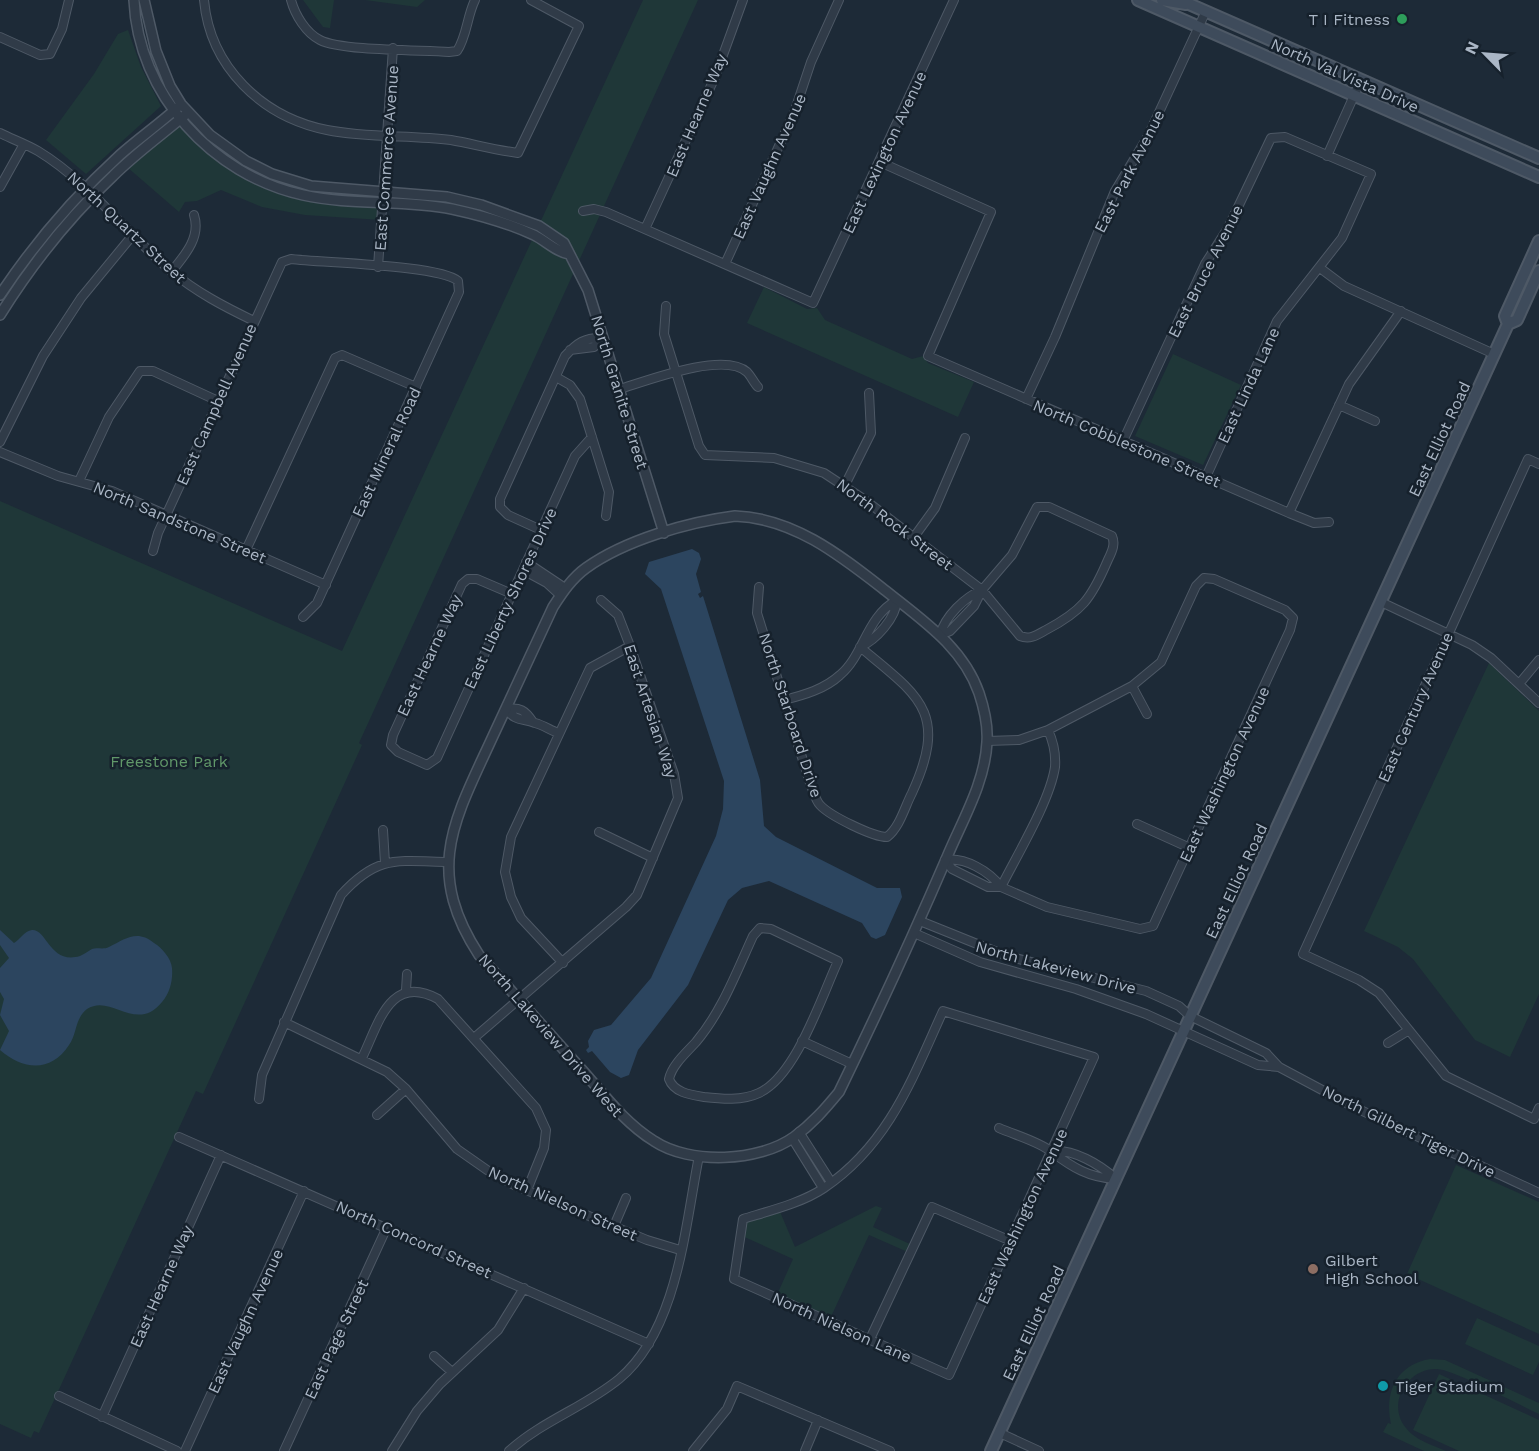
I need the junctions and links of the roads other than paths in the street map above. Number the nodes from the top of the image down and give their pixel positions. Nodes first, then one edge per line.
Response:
1 (69, 0) edge
2 (134, 0) edge
3 (144, 0) edge
4 (204, 0) edge
5 (291, 0) edge
6 (475, 0) edge
7 (531, 0) edge
8 (743, 0) edge
9 (838, 0) edge
10 (954, 0) edge
11 (1138, 0) edge
12 (1162, 0) edge
13 (1184, 2) edge
14 (1206, 11) junction
15 (1199, 27) junction
16 (0, 38) edge
17 (393, 48) junction
18 (1361, 80) junction
19 (1354, 96) junction
20 (180, 112) junction
21 (0, 133) edge
22 (387, 135) junction
23 (24, 144) junction
24 (1328, 156) junction
25 (1539, 158) edge
26 (880, 162) junction
27 (1539, 177) edge
28 (0, 187) edge
29 (381, 191) junction
30 (89, 192) junction
31 (382, 203) junction
32 (583, 211) dead end
33 (194, 214) dead end
34 (645, 229) junction
35 (132, 236) junction
36 (1538, 245) edge
37 (569, 254) junction
38 (725, 264) junction
39 (378, 267) junction
40 (1320, 268) junction
41 (172, 271) junction
42 (1537, 277) edge
43 (0, 295) edge
44 (666, 306) dead end
45 (1401, 311) junction
46 (0, 315) edge
47 (254, 321) junction
48 (1508, 324) junction
49 (603, 338) junction
50 (1494, 354) junction
51 (676, 372) junction
52 (556, 377) junction
53 (416, 387) junction
54 (758, 387) dead end
55 (620, 389) junction
56 (869, 393) dead end
57 (1026, 399) junction
58 (218, 400) junction
59 (1339, 405) junction
60 (1376, 421) dead end
61 (592, 437) junction
62 (965, 438) dead end
63 (1123, 441) junction
64 (0, 442) edge
65 (0, 452) edge
66 (1539, 464) edge
67 (1206, 477) junction
68 (79, 482) junction
69 (845, 485) junction
70 (1289, 513) junction
71 (166, 515) junction
72 (606, 516) dead end
73 (1329, 522) dead end
74 (541, 530) junction
75 (664, 533) junction
76 (914, 537) junction
77 (246, 550) junction
78 (153, 551) dead end
79 (524, 566) junction
80 (326, 585) junction
81 (759, 587) dead end
82 (982, 590) junction
83 (563, 592) junction
84 (512, 594) junction
85 (601, 600) dead end
86 (897, 600) junction
87 (1381, 602) junction
88 (303, 617) dead end
89 (940, 634) junction
90 (1448, 634) junction
91 (630, 646) junction
92 (860, 647) junction
93 (1539, 660) edge
94 (1519, 684) junction
95 (1132, 686) junction
96 (784, 700) junction
97 (1539, 703) edge
98 (506, 709) junction
99 (1147, 714) dead end
100 (1048, 730) junction
101 (558, 733) junction
102 (987, 741) junction
103 (432, 763) joint
104 (1137, 824) dead end
105 (383, 830) dead end
106 (599, 832) dead end
107 (1190, 848) junction
108 (653, 858) junction
109 (945, 860) junction
110 (449, 862) junction
111 (385, 863) junction
112 (1001, 887) junction
113 (918, 926) junction
114 (563, 963) junction
115 (407, 974) dead end
116 (406, 990) junction
117 (519, 999) junction
118 (1190, 1016) junction
119 (284, 1022) junction
120 (1409, 1030) junction
121 (1184, 1031) junction
122 (474, 1038) junction
123 (802, 1041) junction
124 (1388, 1044) dead end
125 (362, 1059) junction
126 (852, 1064) junction
127 (1280, 1067) junction
128 (406, 1089) junction
129 (259, 1100) dead end
130 (1539, 1108) edge
131 (377, 1115) dead end
132 (999, 1128) dead end
133 (796, 1135) junction
134 (179, 1137) dead end
135 (1051, 1151) junction
136 (221, 1155) junction
137 (699, 1156) junction
138 (1116, 1179) junction
139 (831, 1182) junction
140 (823, 1188) junction
141 (527, 1190) junction
142 (304, 1191) junction
143 (1539, 1193) edge
144 (626, 1198) dead end
145 (614, 1226) junction
146 (387, 1227) junction
147 (1011, 1241) junction
148 (680, 1250) junction
149 (524, 1288) junction
150 (870, 1339) junction
151 (649, 1344) junction
152 (434, 1356) dead end
153 (452, 1372) junction
154 (949, 1375) joint
155 (59, 1396) dead end
156 (102, 1417) junction
157 (818, 1420) junction
158 (1000, 1433) junction
159 (177, 1451) edge
160 (185, 1451) edge
161 (284, 1451) edge
162 (392, 1451) edge
163 (509, 1451) edge
164 (693, 1451) edge
165 (805, 1451) edge
166 (890, 1451) edge
167 (991, 1451) edge
168 (1039, 1451) edge

1 - 16 street
2 - 20 street
3 - 20 street
4 - 22 street
5 - 17 street
6 - 17 street
7 - 22 street
8 - 34 street, East Hearne Way
9 - 38 street, East Vaughn Avenue
10 - 26 street, East Lexington Avenue
11 - 15 main road, North Val Vista Drive
12 - 13 main road, North Val Vista Drive
13 - 14 main road, North Val Vista Drive
14 - 15 street, East Park Avenue
14 - 18 main road, North Val Vista Drive
15 - 19 main road, North Val Vista Drive
15 - 57 street, East Park Avenue
17 - 22 street, East Commerce Avenue
18 - 19 street
18 - 25 main road, North Val Vista Drive
19 - 24 street
19 - 27 main road, North Val Vista Drive
20 - 29 street, North Granite Street
20 - 30 street
20 - 31 street
21 - 23 street, North Quartz Street
22 - 29 street, East Commerce Avenue
23 - 28 street
23 - 30 street, North Quartz Street
24 - 40 street, East Linda Lane
24 - 63 street, East Bruce Avenue
26 - 38 street, East Lexington Avenue
26 - 57 street, North Cobblestone Street
29 - 31 street, East Commerce Avenue
29 - 37 street, North Granite Street
30 - 35 street, North Quartz Street
30 - 43 street
30 - 46 street
31 - 37 street
31 - 39 street, East Commerce Avenue
32 - 34 street
33 - 41 street
34 - 38 street
35 - 41 street, North Quartz Street
35 - 64 street
36 - 42 main road, East Elliot Road
36 - 48 main road, East Elliot Road
37 - 49 street, North Granite Street
39 - 47 street, East Campbell Avenue
39 - 53 street, East Mineral Road
40 - 45 street
40 - 67 street, East Linda Lane
41 - 47 street, North Quartz Street
42 - 48 main road, East Elliot Road
44 - 51 street
45 - 50 street
45 - 59 street
47 - 58 street, East Campbell Avenue
48 - 50 main road, East Elliot Road
49 - 52 street
49 - 55 street, North Granite Street
50 - 87 main road, East Elliot Road
51 - 54 street
51 - 55 street
51 - 69 street, North Rock Street
52 - 61 street
52 - 74 street
53 - 77 street
53 - 80 street, East Mineral Road
55 - 75 street, North Granite Street
56 - 69 street
57 - 63 street, North Cobblestone Street
58 - 68 street
58 - 71 street, East Campbell Avenue
59 - 60 street
59 - 70 street
61 - 72 street
61 - 74 street, East Liberty Shores Drive
62 - 76 street
63 - 67 street, North Cobblestone Street
65 - 68 street, North Sandstone Street
66 - 90 street, East Century Avenue
67 - 70 street, North Cobblestone Street
68 - 71 street, North Sandstone Street
69 - 76 street, North Rock Street
70 - 73 street, North Cobblestone Street
71 - 77 street, North Sandstone Street
71 - 78 street, East Campbell Avenue
74 - 79 street, East Liberty Shores Drive
75 - 83 street, North Lakeview Drive West
75 - 86 street, North Lakeview Drive West
76 - 82 street, North Rock Street
77 - 80 street, North Sandstone Street
79 - 83 street
79 - 84 street, East Liberty Shores Drive
80 - 88 street, East Mineral Road
81 - 96 street, North Starboard Drive
82 - 82 street, North Rock Street
82 - 89 street
83 - 98 street, North Lakeview Drive West
84 - 103 street, East Liberty Shores Drive
84 - 103 street, East Hearne Way
85 - 91 street, East Artesian Way
86 - 89 street, North Lakeview Drive West
86 - 92 street
87 - 90 street
87 - 118 main road, East Elliot Road
89 - 102 street, North Lakeview Drive West
90 - 94 street
90 - 120 street, East Century Avenue
91 - 101 street
91 - 108 street, East Artesian Way
92 - 96 street
92 - 96 street, North Starboard Drive
93 - 94 street
94 - 97 street
95 - 99 street
95 - 100 street
95 - 107 street, East Washington Avenue
98 - 101 street
98 - 110 street, North Lakeview Drive West
100 - 102 street
100 - 112 street
101 - 114 street
102 - 109 street, North Lakeview Drive West
104 - 107 street
105 - 111 street
106 - 108 street
107 - 112 street, East Washington Avenue
108 - 114 street, East Artesian Way
109 - 112 street
109 - 113 street, North Lakeview Drive West
110 - 111 street
110 - 117 street, North Lakeview Drive West
111 - 119 street
113 - 118 street, North Lakeview Drive
113 - 121 street, North Lakeview Drive
113 - 126 street, North Lakeview Drive West
114 - 117 street, East Artesian Way
115 - 116 street
116 - 122 street
116 - 125 street
117 - 122 street, East Artesian Way
117 - 137 street, North Lakeview Drive West
118 - 121 main road, East Elliot Road
118 - 127 street, North Gilbert Tiger Drive
119 - 125 street, North Nielson Street
119 - 129 street
120 - 124 street
120 - 130 street
121 - 127 street, North Gilbert Tiger Drive
121 - 138 main road, East Elliot Road
122 - 141 street
123 - 123 street
123 - 126 street
125 - 128 street, North Nielson Street
126 - 133 street, North Lakeview Drive West
127 - 143 street, North Gilbert Tiger Drive
128 - 131 street
128 - 141 street, North Nielson Street
132 - 135 street
133 - 137 street, North Lakeview Drive West
133 - 139 street
133 - 140 street
134 - 136 street, North Concord Street
135 - 138 street
135 - 139 street, East Washington Avenue
135 - 147 street, East Washington Avenue
136 - 142 street, North Concord Street
136 - 156 street, East Hearne Way
137 - 148 street
138 - 158 main road, East Elliot Road
139 - 140 street
140 - 150 street, North Nielson Lane
141 - 145 street, North Nielson Street
142 - 146 street, North Concord Street
142 - 160 street, East Vaughn Avenue
144 - 145 street
145 - 148 street, North Nielson Street
146 - 149 street, North Concord Street
146 - 161 street, East Page Street
147 - 150 street
147 - 154 street, East Washington Avenue
148 - 151 street
149 - 151 street, North Concord Street
149 - 153 street
150 - 154 street, North Nielson Lane
151 - 163 street
152 - 153 street
153 - 162 street
155 - 156 street
156 - 159 street
157 - 164 street
157 - 165 street
157 - 166 street
158 - 167 main road, East Elliot Road
158 - 168 street

